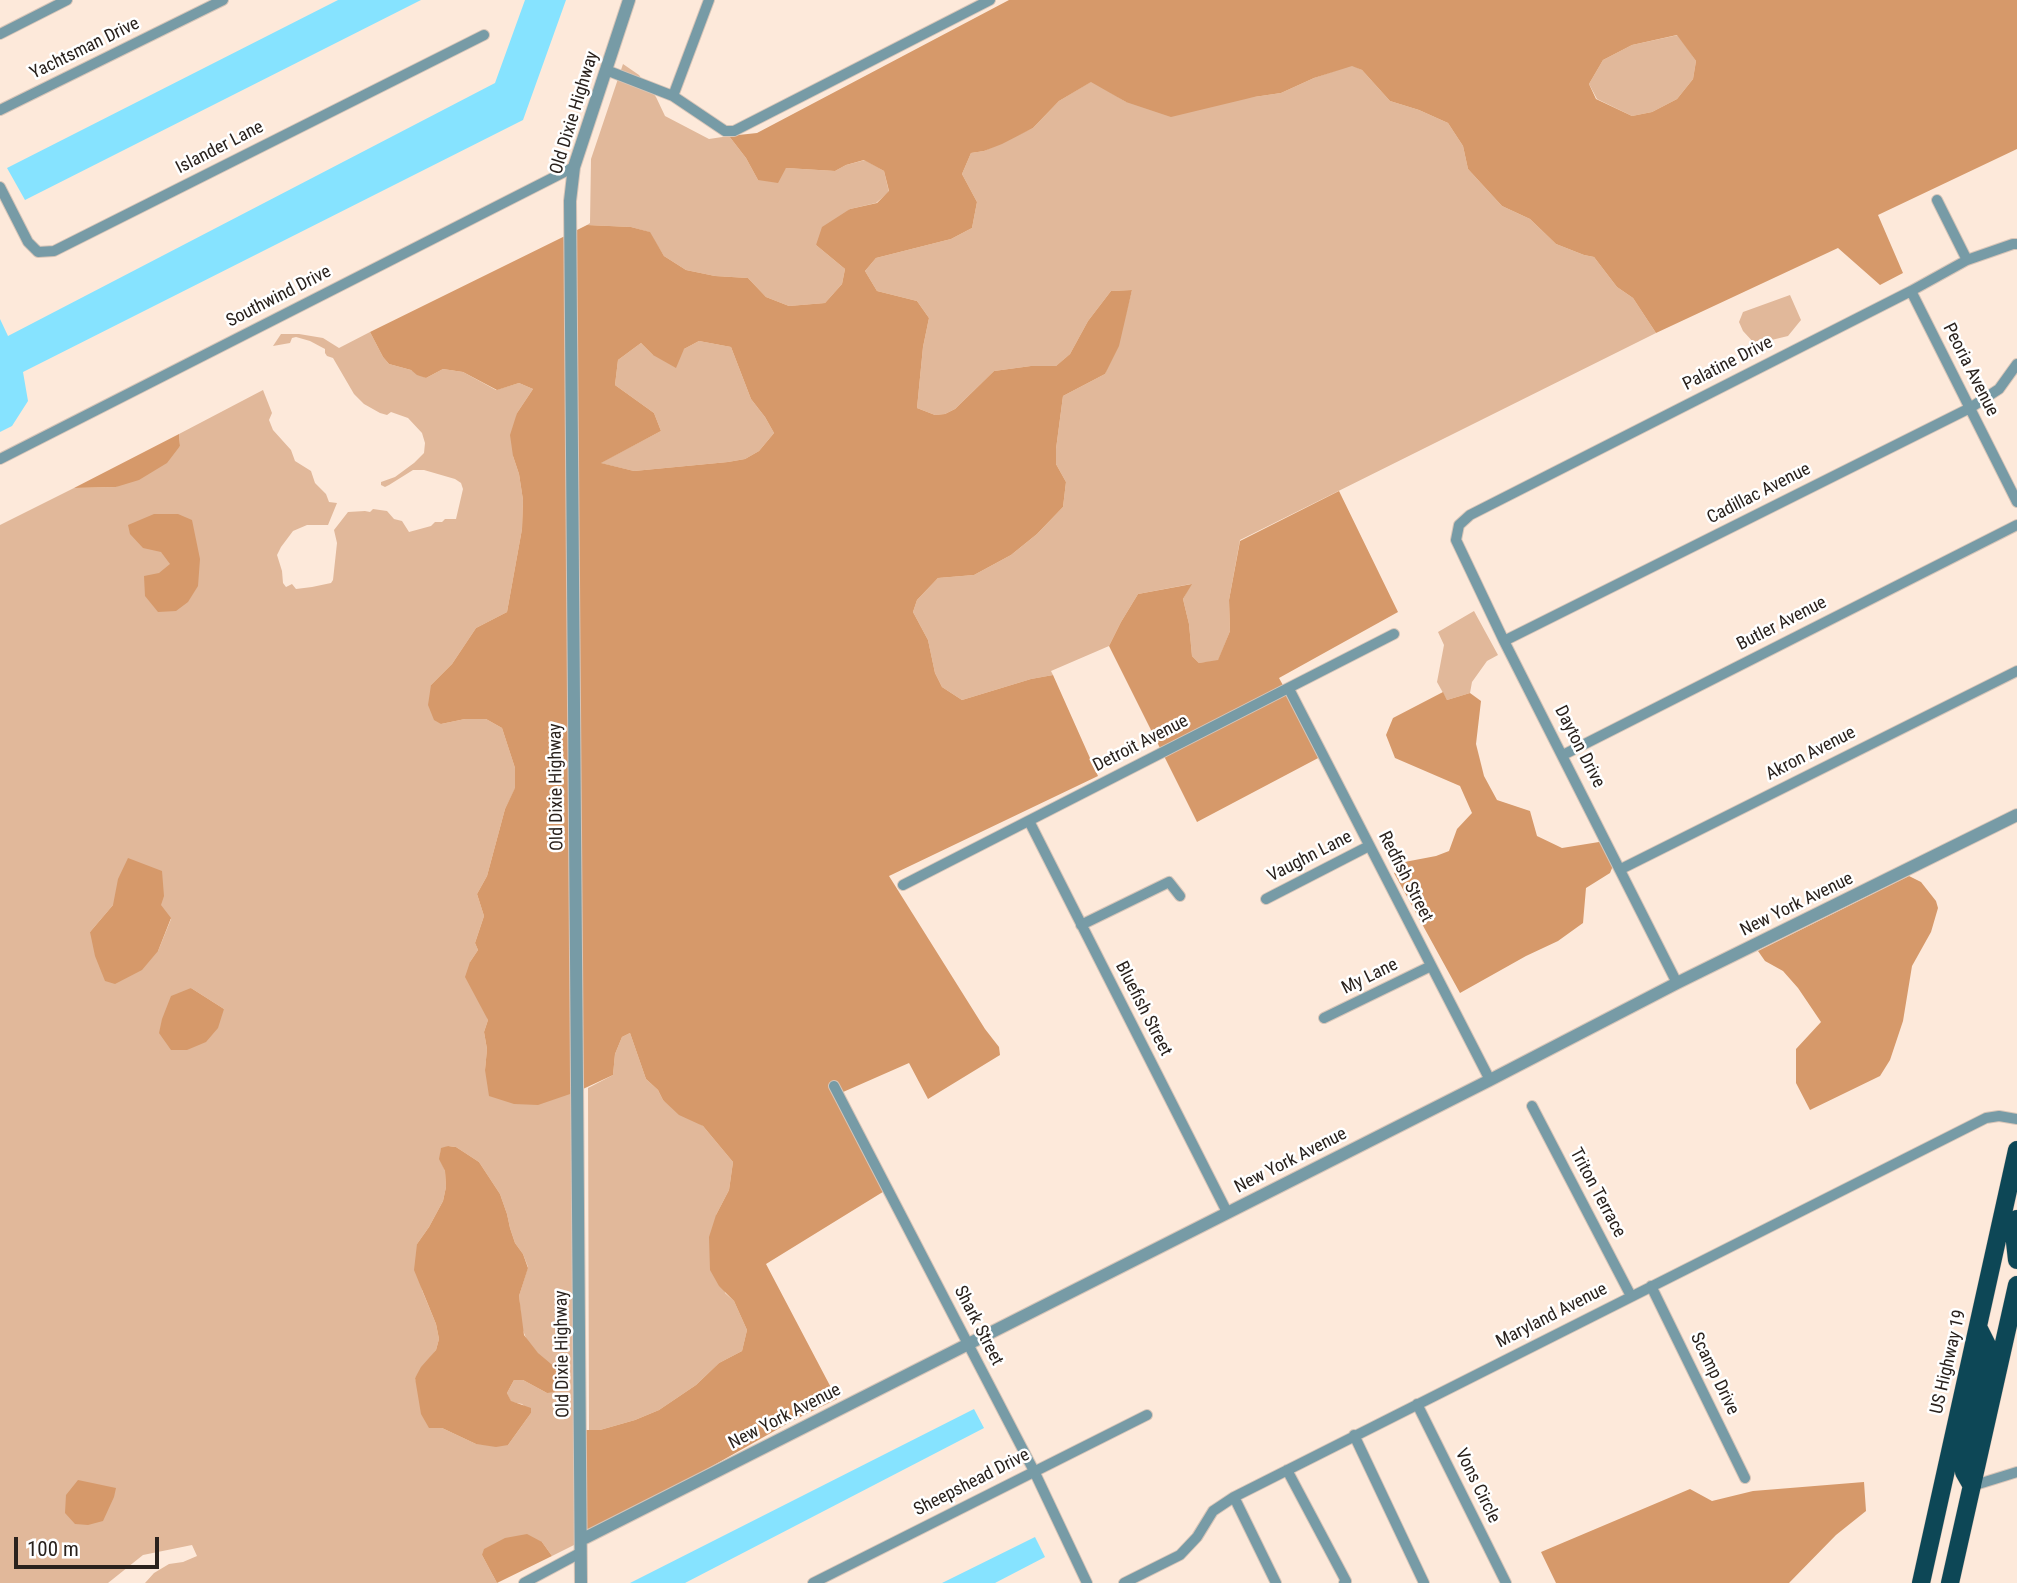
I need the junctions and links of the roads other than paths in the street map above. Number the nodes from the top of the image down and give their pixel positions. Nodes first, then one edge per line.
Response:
1 (68, 0) edge
2 (223, 0) edge
3 (629, 0) edge
4 (709, 0) edge
5 (990, 0) edge
6 (0, 34) edge
7 (484, 35) dead end
8 (606, 70) junction
9 (673, 96) junction
10 (0, 110) edge
11 (574, 167) junction
12 (0, 187) edge
13 (1937, 200) dead end
14 (2017, 244) edge
15 (1967, 260) junction
16 (1911, 291) junction
17 (2017, 364) edge
18 (1970, 408) junction
19 (0, 459) edge
20 (2017, 502) edge
21 (2017, 525) edge
22 (1459, 526) joint
23 (1394, 634) dead end
24 (1504, 641) junction
25 (2017, 671) edge
26 (1289, 688) junction
27 (1563, 755) junction
28 (2017, 815) edge
29 (1029, 821) junction
30 (1369, 846) junction
31 (1621, 869) junction
32 (902, 885) dead end
33 (1180, 897) dead end
34 (1266, 899) dead end
35 (1081, 925) junction
36 (1431, 966) junction
37 (1677, 983) junction
38 (1324, 1018) dead end
39 (1490, 1080) junction
40 (834, 1086) dead end
41 (1532, 1106) dead end
42 (2017, 1119) edge
43 (2017, 1150) edge
44 (1227, 1212) junction
45 (2017, 1219) edge
46 (2017, 1260) edge
47 (2017, 1285) edge
48 (1651, 1286) junction
49 (1631, 1296) junction
50 (1978, 1327) junction
51 (968, 1345) junction
52 (1417, 1404) junction
53 (1147, 1415) dead end
54 (1354, 1436) junction
55 (1287, 1470) junction
56 (1034, 1471) junction
57 (2017, 1472) edge
58 (1745, 1478) dead end
59 (1972, 1486) junction
60 (1234, 1497) junction
61 (1936, 1515) junction
62 (581, 1546) junction
63 (524, 1583) edge
64 (581, 1583) edge
65 (813, 1583) edge
66 (1087, 1583) edge
67 (1124, 1583) edge
68 (1276, 1583) edge
69 (1344, 1583) edge
70 (1424, 1583) edge
71 (1506, 1583) edge
72 (1921, 1583) edge
73 (1950, 1583) edge

1 - 6 street
2 - 10 street, Yachtsman Drive
3 - 8 street, Old Dixie Highway
4 - 9 street
5 - 9 street
7 - 12 street, Islander Lane
8 - 9 street
8 - 11 street, Old Dixie Highway
11 - 19 street, Southwind Drive
11 - 62 street, Old Dixie Highway
13 - 15 street
14 - 15 street, Palatine Drive
15 - 16 street, Palatine Drive
16 - 18 street, Peoria Avenue
16 - 22 street, Palatine Drive
17 - 18 street, Cadillac Avenue
18 - 20 street, Peoria Avenue
18 - 24 street, Cadillac Avenue
21 - 27 street, Butler Avenue
22 - 24 street, Dayton Drive
23 - 26 street, Detroit Avenue
24 - 27 street, Dayton Drive
25 - 31 street, Akron Avenue
26 - 29 street, Detroit Avenue
26 - 30 street, Redfish Street
27 - 31 street, Dayton Drive
28 - 37 street, New York Avenue
29 - 32 street, Detroit Avenue
29 - 35 street, Bluefish Street
30 - 34 street, Vaughn Lane
30 - 36 street, Redfish Street
31 - 37 street, Dayton Drive
33 - 35 street
35 - 44 street, Bluefish Street
36 - 38 street, My Lane
36 - 39 street, Redfish Street
37 - 39 street, New York Avenue
39 - 44 street, New York Avenue
40 - 51 street, Shark Street
41 - 49 street, Triton Terrace
42 - 48 street, Maryland Avenue
43 - 50 highway, US Highway 19
44 - 51 street, New York Avenue
45 - 46 highway
47 - 59 highway
48 - 49 street, Maryland Avenue
48 - 58 street, Scamp Drive
49 - 52 street, Maryland Avenue
50 - 59 highway
50 - 61 highway, US Highway 19
51 - 56 street, Shark Street
51 - 62 street, New York Avenue
52 - 54 street, Maryland Avenue
52 - 71 street, Vons Circle
53 - 56 street, Sheepshead Drive
54 - 55 street, Maryland Avenue
54 - 70 street
55 - 60 street, Maryland Avenue
55 - 69 street
56 - 65 street, Sheepshead Drive
56 - 66 street, Shark Street
57 - 59 street
59 - 61 highway
59 - 73 highway
60 - 67 street, Maryland Avenue
60 - 68 street
61 - 72 highway, US Highway 19
62 - 63 street, New York Avenue
62 - 64 street, Old Dixie Highway

